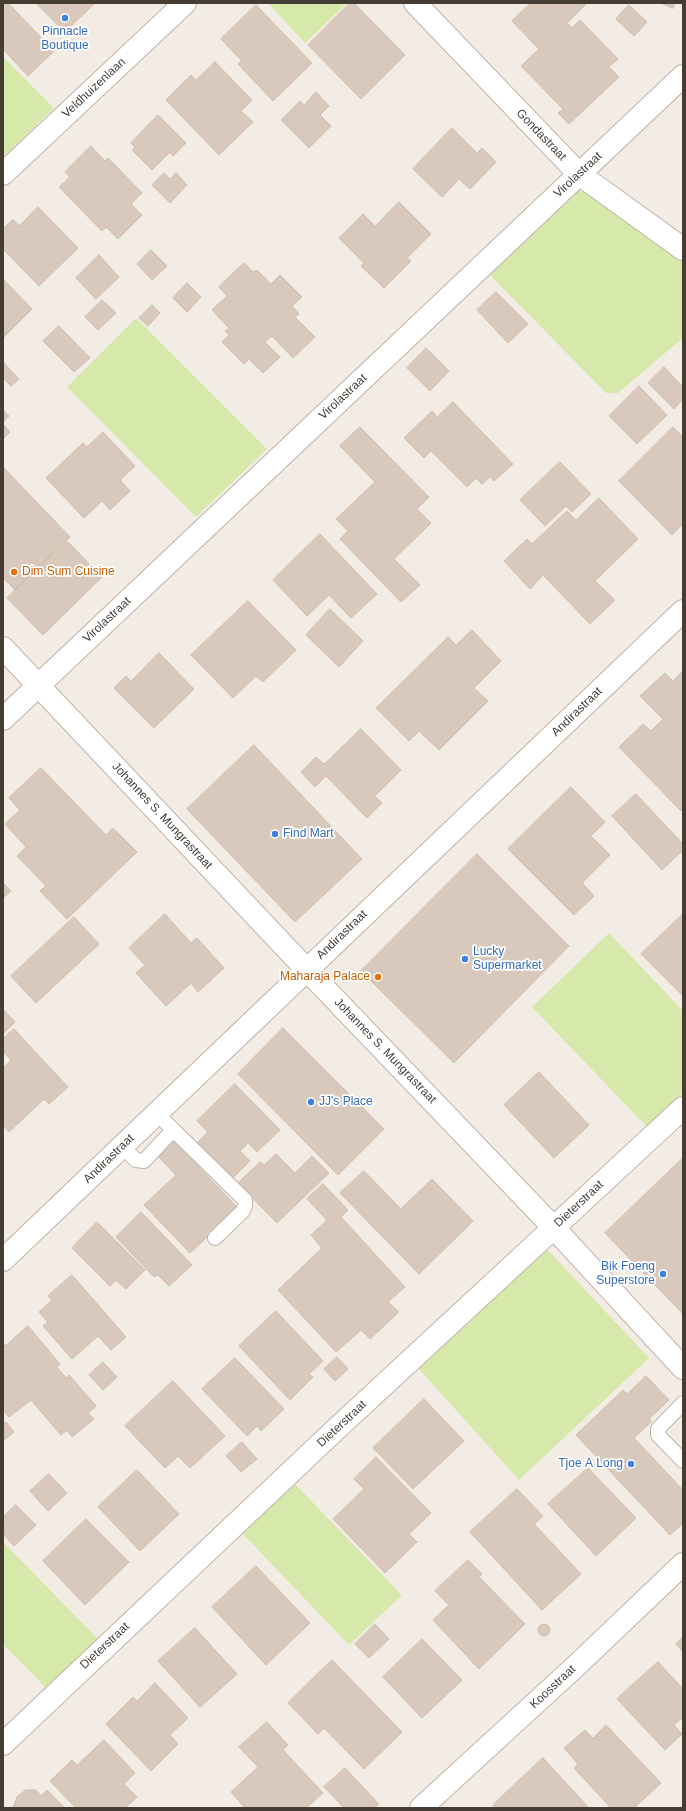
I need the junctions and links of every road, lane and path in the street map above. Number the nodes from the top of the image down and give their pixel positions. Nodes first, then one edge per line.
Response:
1 (185, 3) edge
2 (414, 3) edge
3 (683, 76) edge
4 (3, 174) edge
5 (579, 174) junction
6 (683, 249) edge
7 (683, 611) edge
8 (3, 648) edge
9 (38, 685) junction
10 (3, 719) edge
11 (306, 969) junction
12 (683, 1108) edge
13 (156, 1113) junction
14 (174, 1130) junction
15 (122, 1147) junction
16 (554, 1228) junction
17 (215, 1238) dead end
18 (3, 1260) edge
19 (681, 1362) edge
20 (683, 1403) edge
21 (683, 1461) edge
22 (683, 1564) edge
23 (3, 1744) edge
24 (421, 1808) edge

1 - 4 street, Veldhuizenlaan
2 - 5 street, Gondastraat
3 - 5 street, Virolastraat
5 - 6 street, Gondastraat
5 - 9 street, Virolastraat
7 - 11 street, Andirastraat
8 - 9 street, Johannes S. Mungrastraat
9 - 10 street, Virolastraat
9 - 11 street, Johannes S. Mungrastraat
11 - 13 street, Andirastraat
11 - 16 street, Johannes S. Mungrastraat
12 - 16 street, Dieterstraat
13 - 14 lane
13 - 15 street, Andirastraat
14 - 15 lane
14 - 17 lane
15 - 18 street, Andirastraat
16 - 19 street, Johannes S. Mungrastraat
16 - 23 street, Dieterstraat
20 - 21 lane
22 - 24 street, Koosstraat

